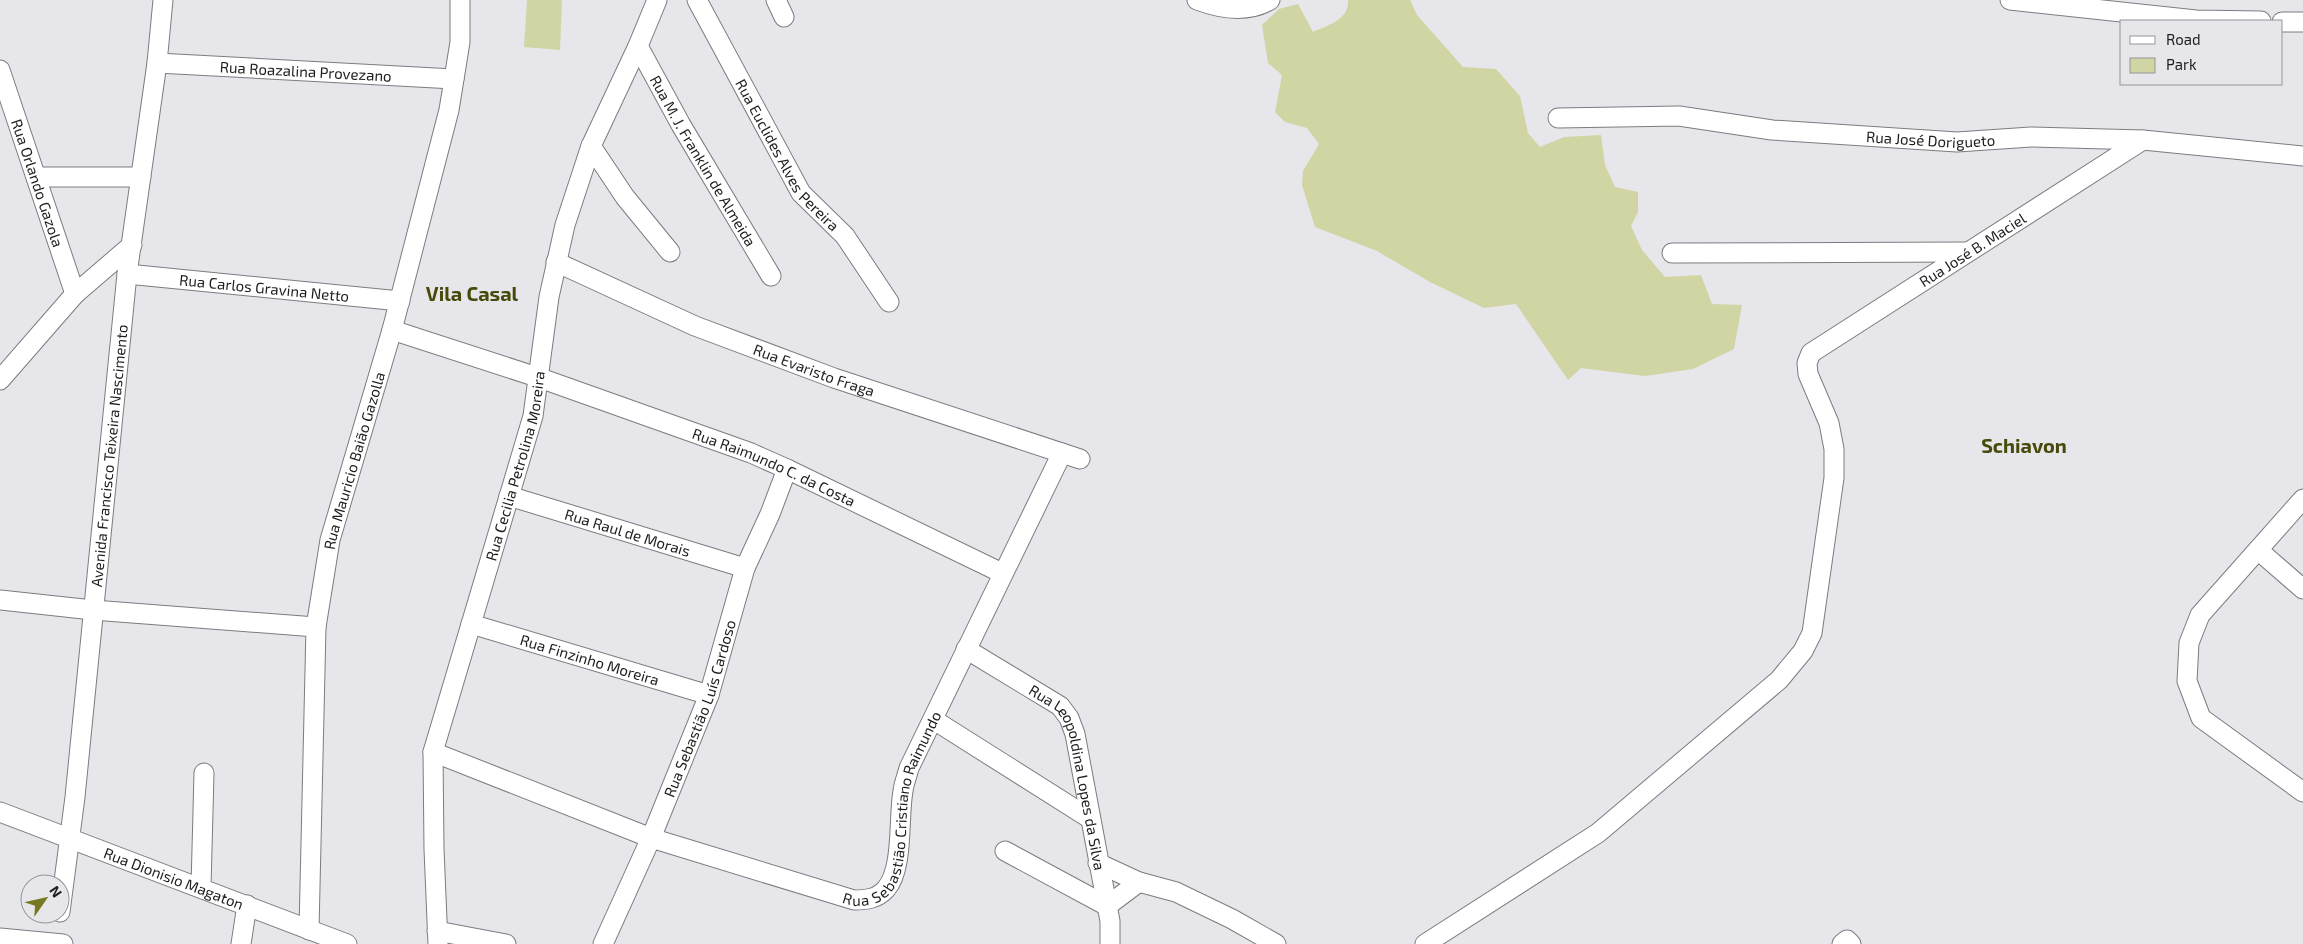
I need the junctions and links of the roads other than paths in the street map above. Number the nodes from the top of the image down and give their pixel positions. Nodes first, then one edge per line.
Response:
1 (163, 0) edge
2 (460, 0) edge
3 (657, 0) edge
4 (697, 0) edge
5 (776, 0) edge
6 (1197, 0) edge
7 (1270, 0) edge
8 (2010, 0) edge
9 (784, 17) dead end
10 (2196, 20) edge
11 (2283, 22) edge
12 (2303, 22) edge
13 (638, 46) junction
14 (157, 63) junction
15 (0, 70) edge
16 (454, 78) junction
17 (1558, 118) dead end
18 (2143, 140) junction
19 (591, 146) junction
20 (2303, 156) edge
21 (36, 177) junction
22 (141, 177) junction
23 (132, 245) junction
24 (670, 252) dead end
25 (1966, 252) junction
26 (1672, 253) dead end
27 (556, 262) junction
28 (127, 274) junction
29 (771, 276) dead end
30 (75, 294) junction
31 (400, 301) junction
32 (889, 302) dead end
33 (392, 330) junction
34 (540, 378) junction
35 (0, 380) edge
36 (1071, 456) joint
37 (787, 469) junction
38 (509, 496) junction
39 (2303, 499) edge
40 (2258, 550) junction
41 (745, 568) junction
42 (1002, 574) junction
43 (2303, 589) edge
44 (0, 600) edge
45 (93, 610) junction
46 (471, 624) junction
47 (316, 627) junction
48 (966, 649) junction
49 (709, 695) junction
50 (934, 720) junction
51 (433, 752) junction
52 (204, 773) dead end
53 (2303, 792) edge
54 (0, 812) edge
55 (1089, 818) junction
56 (651, 838) junction
57 (69, 840) junction
58 (1005, 851) dead end
59 (1098, 862) junction
60 (65, 874) edge
61 (1139, 882) junction
62 (201, 887) junction
63 (247, 905) junction
64 (1107, 906) junction
65 (59, 924) edge
66 (309, 930) junction
67 (438, 937) edge
68 (0, 938) edge
69 (56, 944) edge
70 (63, 944) edge
71 (241, 944) edge
72 (347, 944) edge
73 (506, 944) edge
74 (603, 944) edge
75 (1110, 944) edge
76 (1276, 944) edge
77 (1425, 944) edge
78 (1842, 944) edge
79 (1851, 944) edge

1 - 14 street, Avenida Francisco Teixeira Nascimento
2 - 16 street, Rua Mauricio Baião Gazolla
3 - 13 street, Rua Cecilia Petrolina Moreira
4 - 32 street, Rua Euclides Alves Pereira
5 - 9 street
6 - 7 street
8 - 10 street
11 - 12 street
13 - 19 street, Rua Cecilia Petrolina Moreira
13 - 29 street, Rua M. J. Franklin de Almeida
14 - 16 street, Rua Roazalina Provezano
14 - 22 street, Avenida Francisco Teixeira Nascimento
15 - 21 street, Rua Orlando Gazola
16 - 31 street, Rua Mauricio Baião Gazolla
17 - 18 street, Rua José Dorigueto
18 - 20 street, Rua José Dorigueto
18 - 25 street, Rua José B. Maciel
19 - 24 street
19 - 27 street, Rua Cecilia Petrolina Moreira
21 - 22 street
21 - 30 street, Rua Orlando Gazola
22 - 23 street, Avenida Francisco Teixeira Nascimento
23 - 28 street, Avenida Francisco Teixeira Nascimento
23 - 30 street
25 - 26 street
25 - 77 street, Rua José B. Maciel
27 - 34 street, Rua Cecilia Petrolina Moreira
27 - 36 street, Rua Evaristo Fraga
28 - 31 street, Rua Carlos Gravina Netto
28 - 45 street, Avenida Francisco Teixeira Nascimento
30 - 35 street
31 - 33 street, Rua Mauricio Baião Gazolla
33 - 34 street
33 - 47 street, Rua Mauricio Baião Gazolla
34 - 37 street, Rua Raimundo C. da Costa
34 - 38 street, Rua Cecilia Petrolina Moreira
36 - 42 street, Rua Sebastião Cristiano Raimundo
37 - 41 street, Rua Sebastião Luís Cardoso
37 - 42 street, Rua Raimundo C. da Costa
38 - 41 street, Rua Raul de Morais
38 - 46 street, Rua Cecilia Petrolina Moreira
39 - 40 street
40 - 43 street
40 - 53 street
41 - 49 street, Rua Sebastião Luís Cardoso
42 - 48 street, Rua Sebastião Cristiano Raimundo
44 - 45 street
45 - 47 street
45 - 57 street, Avenida Francisco Teixeira Nascimento
46 - 49 street, Rua Finzinho Moreira
46 - 51 street, Rua Cecilia Petrolina Moreira
47 - 66 street, Rua Mauricio Baião Gazolla
48 - 50 street, Rua Sebastião Cristiano Raimundo
48 - 55 street, Rua Leopoldina Lopes da Silva
49 - 56 street, Rua Sebastião Luís Cardoso
50 - 55 street
50 - 56 street, Rua Sebastião Cristiano Raimundo
51 - 56 street, Rua Sebastião Cristiano Raimundo
51 - 67 street, Rua Cecilia Petrolina Moreira
52 - 62 street
54 - 57 street, Rua Dionisio Magaton
55 - 59 street, Rua Leopoldina Lopes da Silva
56 - 74 street, Rua Sebastião Luís Cardoso
57 - 60 street, Avenida Francisco Teixeira Nascimento
57 - 62 street, Rua Dionisio Magaton
58 - 64 street
59 - 61 street
59 - 64 street, Rua Leopoldina Lopes da Silva
61 - 64 street
61 - 76 street
62 - 63 street, Rua Dionisio Magaton
63 - 66 street, Rua Dionisio Magaton
63 - 71 street
64 - 75 street, Rua Leopoldina Lopes da Silva
65 - 69 street, Avenida Francisco Teixeira Nascimento
66 - 72 street, Rua Dionisio Magaton
67 - 73 street
68 - 69 street
69 - 70 street
78 - 79 street

